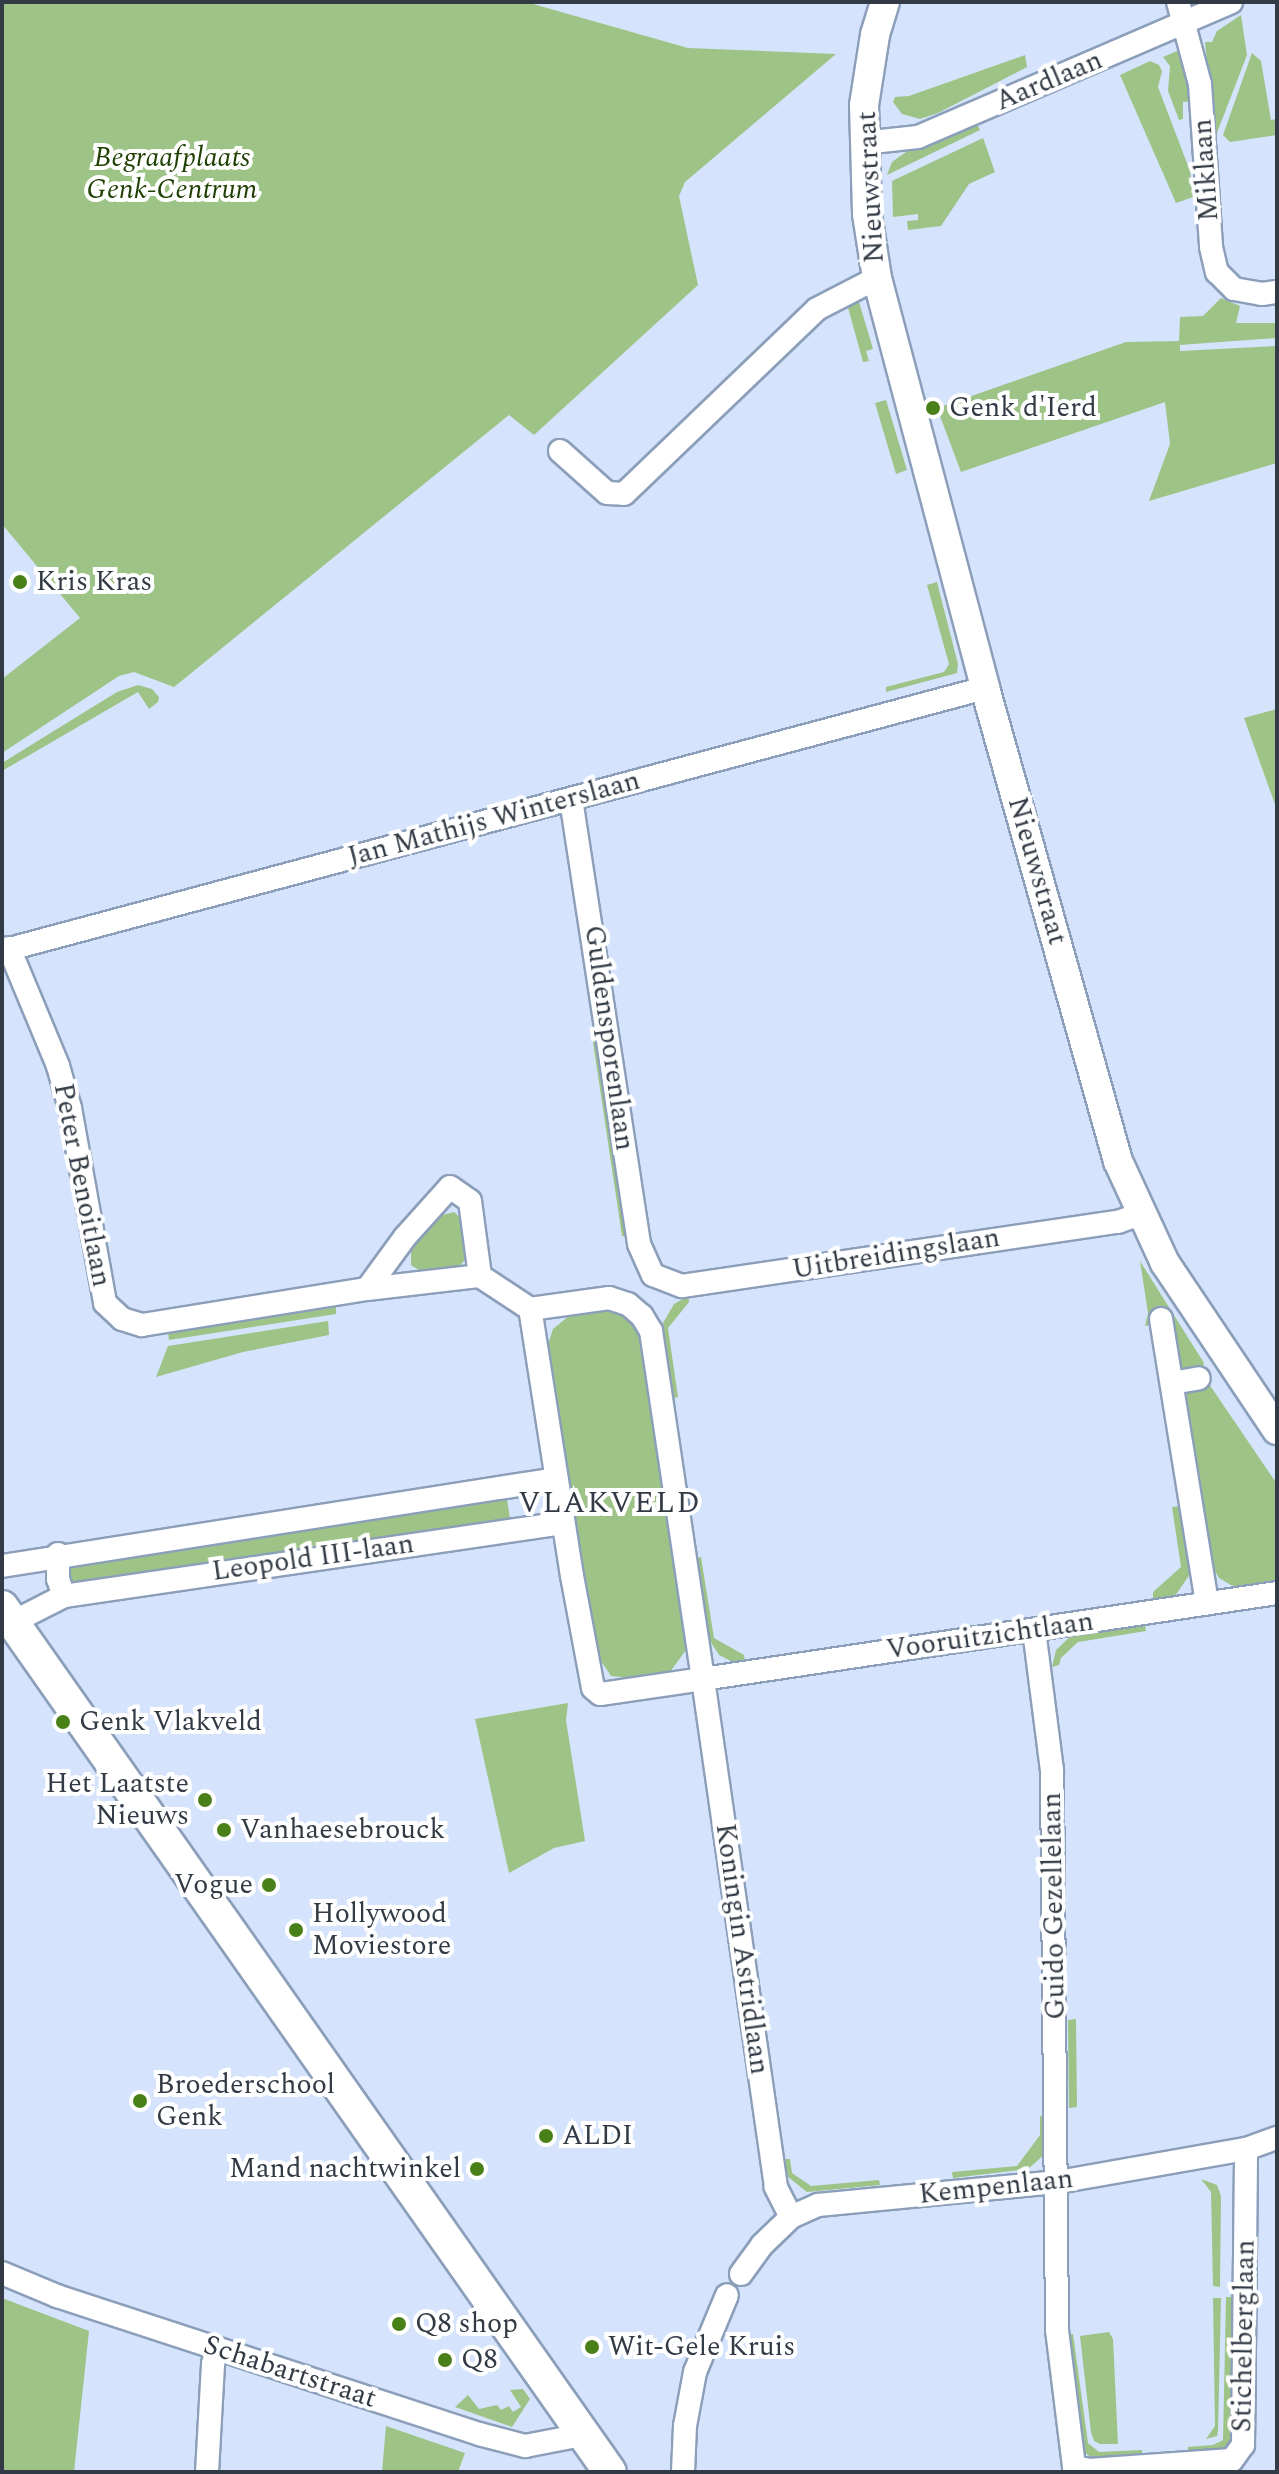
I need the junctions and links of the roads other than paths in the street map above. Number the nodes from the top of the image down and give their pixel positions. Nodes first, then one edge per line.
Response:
1 (885, 2) edge
2 (1231, 2) edge
3 (1181, 12) edge
4 (863, 143) junction
5 (877, 278) junction
6 (1277, 292) edge
7 (560, 451) dead end
8 (985, 688) junction
9 (571, 799) junction
10 (6, 950) edge
11 (1140, 1214) junction
12 (653, 1275) joint
13 (480, 1276) junction
14 (367, 1289) junction
15 (530, 1309) junction
16 (1161, 1319) dead end
17 (1199, 1378) dead end
18 (1172, 1383) junction
19 (1277, 1430) edge
20 (556, 1479) junction
21 (563, 1523) junction
22 (58, 1554) junction
23 (2, 1566) edge
24 (1277, 1593) edge
25 (64, 1596) junction
26 (1207, 1603) junction
27 (8, 1614) edge
28 (1034, 1630) junction
29 (703, 1679) junction
30 (1277, 2138) edge
31 (1246, 2149) junction
32 (1058, 2182) junction
33 (791, 2217) junction
34 (2, 2273) edge
35 (741, 2274) dead end
36 (727, 2295) dead end
37 (217, 2348) junction
38 (582, 2435) junction
39 (207, 2472) edge
40 (610, 2472) edge
41 (683, 2472) edge

1 - 4 street, Nieuwstraat
2 - 3 street, Aardlaan
3 - 4 street, Aardlaan
3 - 6 street, Miklaan
4 - 5 street, Nieuwstraat
5 - 7 street, Nieuwstraat
5 - 8 street, Nieuwstraat
8 - 9 street, Jan Mathijs Winterslaan
8 - 11 street, Nieuwstraat
9 - 10 street, Jan Mathijs Winterslaan
9 - 12 street, Guldensporenlaan
10 - 14 street, Peter Benoitlaan
11 - 12 street, Uitbreidingslaan
11 - 19 street, Nieuwstraat
13 - 14 street, Peter Benoitlaan
13 - 14 street
13 - 15 street
15 - 20 street, Vooruitzichtlaan
15 - 29 street, Koningin Astridlaan
16 - 18 street
17 - 18 street
18 - 26 street
20 - 21 street, Vooruitzichtlaan
20 - 22 street, Leopold III-laan
21 - 25 street, Leopold III-laan
21 - 29 street, Vooruitzichtlaan
22 - 23 street, Leopold III-laan
22 - 25 street
24 - 26 street, Vooruitzichtlaan
25 - 27 street, Leopold III-laan
26 - 28 street, Vooruitzichtlaan
27 - 38 main road
28 - 29 street, Vooruitzichtlaan
28 - 32 street, Guido Gezellelaan
29 - 33 street, Koningin Astridlaan
30 - 31 street, Kempenlaan
31 - 32 street, Kempenlaan
31 - 32 street, Stichelberglaan
32 - 33 street, Kempenlaan
33 - 35 street, Kempenlaan
34 - 37 street, Schabartstraat
36 - 41 street
37 - 38 street, Schabartstraat
37 - 39 street
38 - 40 main road

